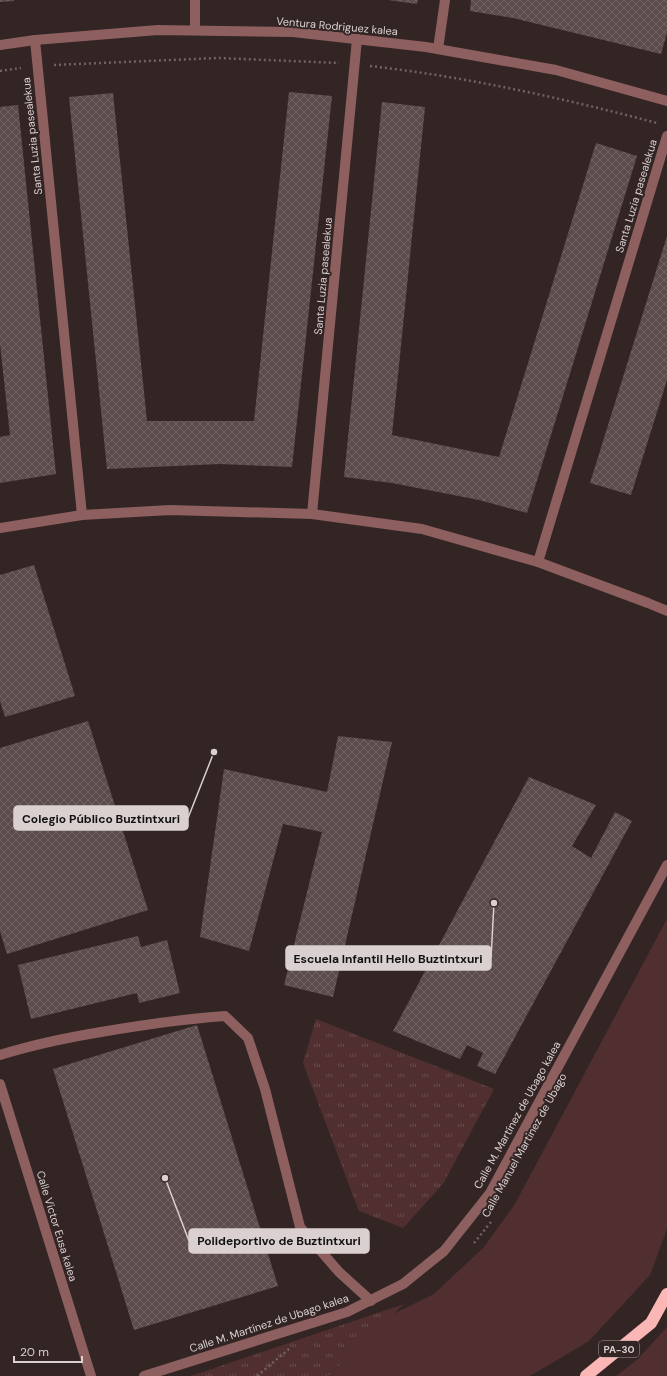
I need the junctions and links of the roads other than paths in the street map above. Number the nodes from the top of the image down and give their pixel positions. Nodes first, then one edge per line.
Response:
1 (195, 0) edge
2 (445, 0) edge
3 (195, 30) junction
4 (357, 39) junction
5 (35, 40) junction
6 (0, 45) edge
7 (438, 49) junction
8 (667, 101) edge
9 (667, 136) edge
10 (312, 514) junction
11 (82, 515) junction
12 (0, 528) edge
13 (538, 562) junction
14 (667, 611) edge
15 (667, 865) edge
16 (0, 1055) edge
17 (0, 1084) edge
18 (667, 1294) edge
19 (371, 1301) junction
20 (91, 1376) edge
21 (144, 1376) edge
22 (586, 1376) edge

1 - 3 street
2 - 7 street
3 - 4 street, Ventura Rodriguez kalea
3 - 5 street, Ventura Rodriguez kalea
4 - 7 street, Ventura Rodriguez kalea
4 - 10 street, Santa Luzia pasealekua
5 - 6 street, Ventura Rodriguez kalea
5 - 11 street, Santa Luzia pasealekua
7 - 8 street, Ventura Rodriguez kalea
9 - 13 street, Santa Luzia pasealekua
10 - 11 street
10 - 13 street
11 - 12 street
13 - 14 street
15 - 19 street, Calle M. Martínez de Ubago kalea
16 - 19 street
17 - 20 street, Calle Victor Eusa kalea
18 - 22 highway, PA-30
19 - 21 street, Calle M. Martínez de Ubago kalea

